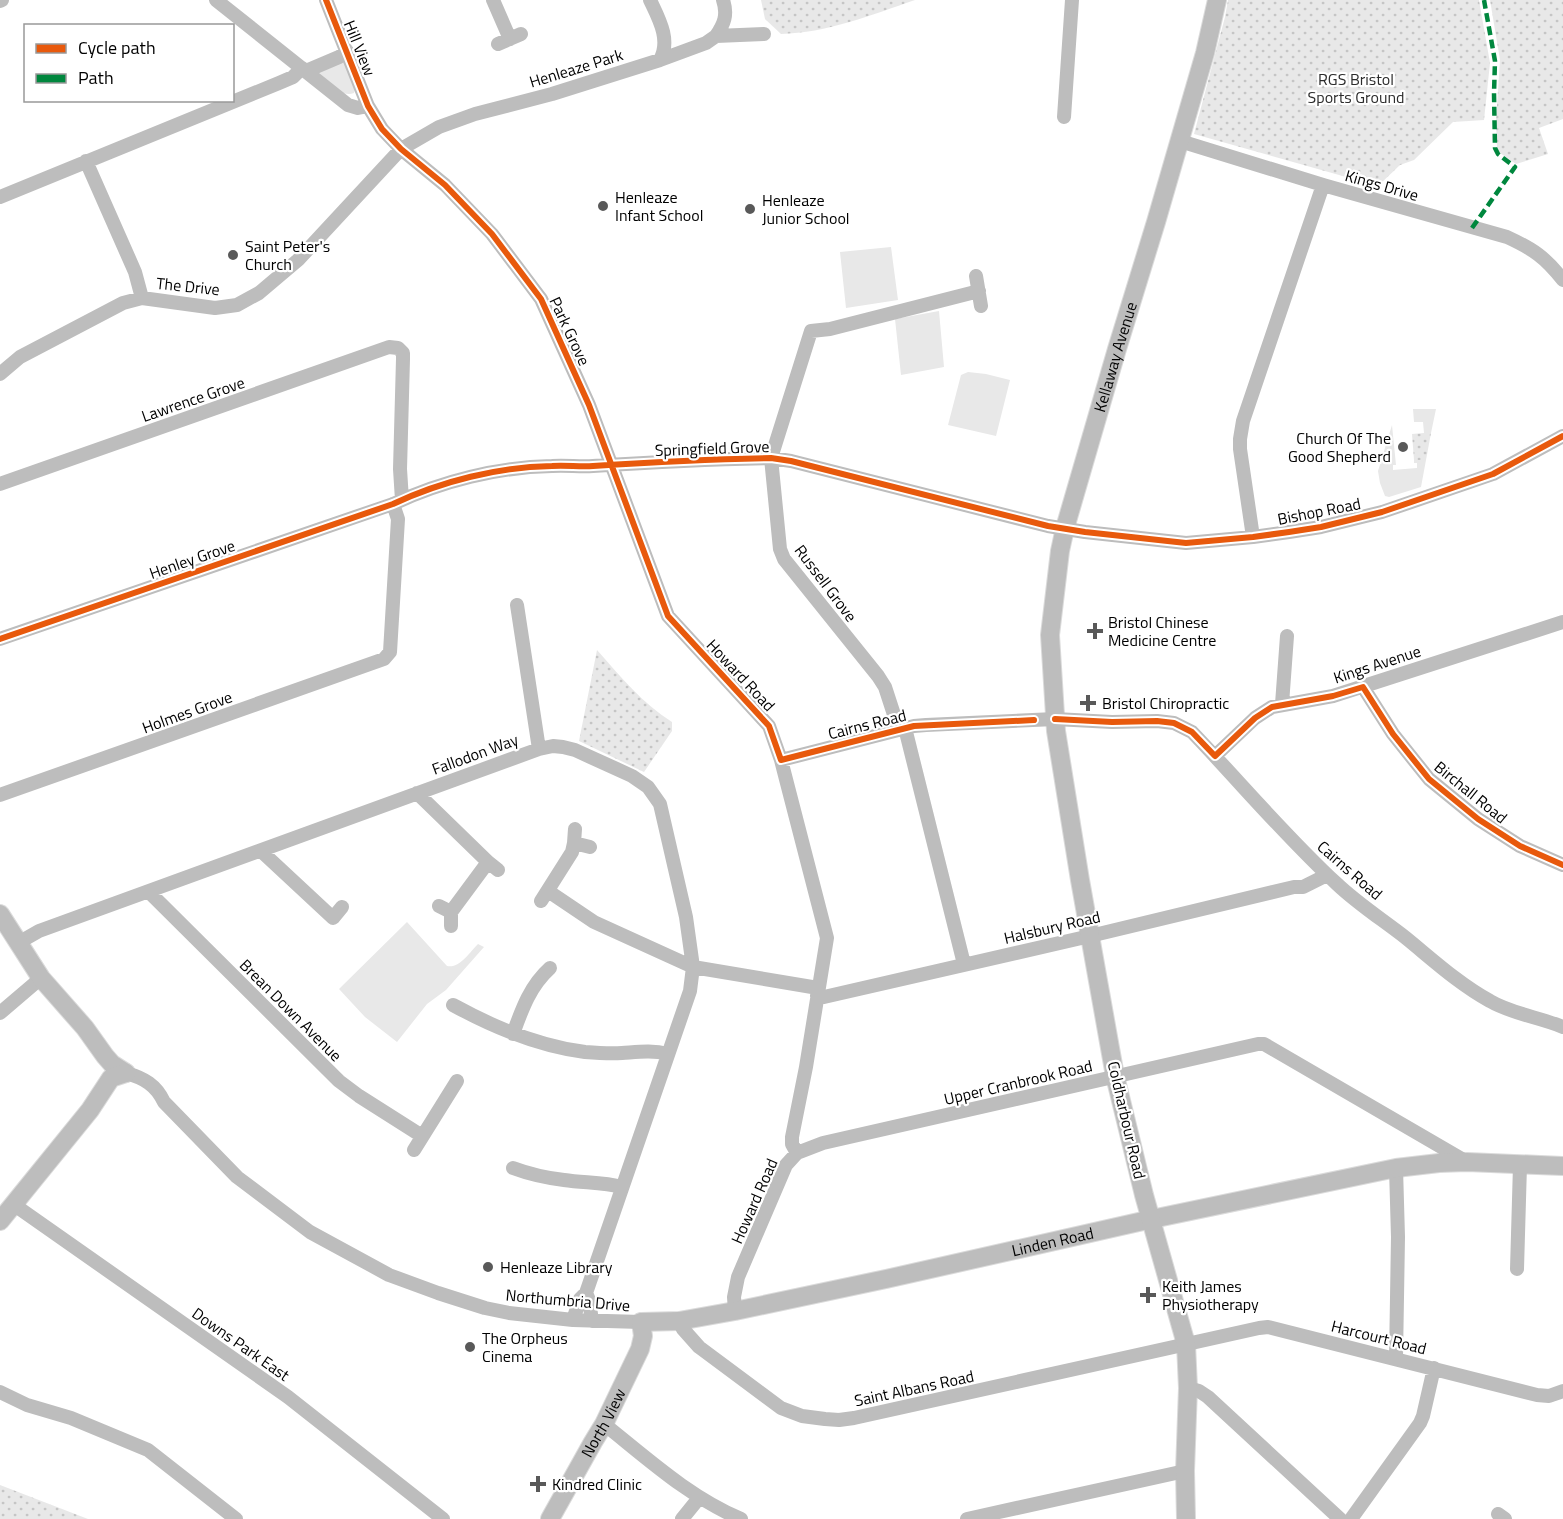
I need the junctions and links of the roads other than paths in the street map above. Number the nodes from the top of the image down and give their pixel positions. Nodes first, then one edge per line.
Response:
1 (216, 0) edge
2 (326, 0) edge
3 (493, 0) edge
4 (650, 0) edge
5 (723, 0) edge
6 (1072, 0) edge
7 (1217, 0) edge
8 (764, 34) dead end
9 (716, 36) junction
10 (510, 39) dead end
11 (347, 51) junction
12 (660, 60) junction
13 (304, 70) junction
14 (234, 101) edge
15 (232, 102) edge
16 (368, 106) junction
17 (1064, 117) dead end
18 (1180, 141) junction
19 (401, 149) junction
20 (86, 161) junction
21 (1323, 185) junction
22 (0, 197) edge
23 (976, 276) dead end
24 (1563, 280) edge
25 (979, 291) junction
26 (142, 298) junction
27 (981, 306) dead end
28 (0, 374) edge
29 (1563, 436) edge
30 (771, 458) junction
31 (611, 465) junction
32 (0, 484) edge
33 (398, 502) junction
34 (1065, 528) junction
35 (1253, 537) junction
36 (517, 605) dead end
37 (668, 616) joint
38 (1563, 622) edge
39 (1287, 636) dead end
40 (0, 639) edge
41 (1363, 687) junction
42 (1282, 704) junction
43 (1055, 719) junction
44 (902, 729) junction
45 (539, 749) junction
46 (1215, 756) junction
47 (781, 760) junction
48 (417, 793) junction
49 (0, 795) edge
50 (590, 847) dead end
51 (261, 851) junction
52 (1313, 861) junction
53 (1562, 862) edge
54 (1327, 874) junction
55 (1294, 887) junction
56 (148, 892) junction
57 (342, 908) dead end
58 (0, 914) edge
59 (447, 914) dead end
60 (1090, 936) junction
61 (18, 943) junction
62 (964, 964) junction
63 (530, 966) dead end
64 (693, 967) junction
65 (41, 978) junction
66 (817, 992) junction
67 (453, 1005) dead end
68 (0, 1013) edge
69 (1563, 1027) edge
70 (513, 1034) junction
71 (668, 1054) junction
72 (126, 1073) junction
73 (1115, 1076) junction
74 (457, 1081) dead end
75 (422, 1136) junction
76 (414, 1150) dead end
77 (797, 1153) junction
78 (1467, 1162) junction
79 (1520, 1165) junction
80 (1563, 1166) edge
81 (513, 1168) dead end
82 (1396, 1168) junction
83 (622, 1187) junction
84 (13, 1204) junction
85 (1152, 1219) junction
86 (0, 1221) edge
87 (1517, 1269) dead end
88 (586, 1293) junction
89 (735, 1311) junction
90 (573, 1320) junction
91 (592, 1320) junction
92 (679, 1321) junction
93 (641, 1322) junction
94 (1186, 1344) junction
95 (1396, 1358) junction
96 (1434, 1368) junction
97 (1188, 1388) junction
98 (1563, 1391) edge
99 (0, 1392) edge
100 (604, 1424) junction
101 (1185, 1471) junction
102 (699, 1498) junction
103 (236, 1519) edge
104 (443, 1519) edge
105 (550, 1519) edge
106 (682, 1519) edge
107 (741, 1519) edge
108 (967, 1519) edge
109 (1186, 1519) edge
110 (1340, 1519) edge
111 (1351, 1519) edge

1 - 13 street
2 - 11 street, Hill View
3 - 10 street
4 - 12 street
5 - 9 street
6 - 17 street
7 - 18 main road, Kellaway Avenue
8 - 9 street, Henleaze Park
9 - 12 street, Henleaze Park
11 - 13 street
11 - 16 street, Hill View
12 - 19 street, Henleaze Park
13 - 14 street
13 - 16 street
15 - 20 street
16 - 19 street, Park Grove
18 - 21 street, Kings Drive
18 - 34 main road, Kellaway Avenue
19 - 26 street, The Drive
19 - 31 street, Park Grove
20 - 22 street
20 - 26 street
21 - 24 street, Kings Drive
21 - 35 street
23 - 25 street
25 - 27 street
25 - 30 street, Russell Grove
26 - 28 street, The Drive
29 - 35 street, Bishop Road
30 - 31 street, Springfield Grove
30 - 34 street, Springfield Grove
30 - 44 street, Russell Grove
31 - 33 street, Springfield Grove
31 - 37 street, Park Grove
32 - 33 street, Lawrence Grove
33 - 40 street, Henley Grove
33 - 49 street, Holmes Grove
34 - 35 street, Bishop Road
34 - 43 main road, Kellaway Avenue
36 - 45 street
37 - 47 street, Howard Road
38 - 41 street, Kings Avenue
39 - 42 street
41 - 42 street, Kings Avenue
41 - 53 street, Birchall Road
42 - 46 street, Kings Avenue
43 - 44 street, Cairns Road
43 - 46 street, Cairns Road
43 - 60 main road, Coldharbour Road
44 - 47 street, Cairns Road
44 - 62 street, Russell Grove
45 - 48 street, Fallodon Way
45 - 64 street, Fallodon Way
46 - 52 street, Cairns Road
47 - 66 street, Howard Road
48 - 51 street, Fallodon Way
48 - 59 street
50 - 64 street
51 - 56 street, Fallodon Way
51 - 57 street
52 - 54 street, Cairns Road
52 - 55 street
54 - 55 street, Halsbury Road
54 - 69 street, Cairns Road
55 - 60 street, Halsbury Road
56 - 61 street, Fallodon Way
56 - 75 street, Brean Down Avenue
58 - 61 main road
60 - 62 street, Halsbury Road
60 - 73 main road, Coldharbour Road
61 - 65 main road
62 - 66 street, Halsbury Road
63 - 70 street
64 - 66 street
64 - 71 street, Fallodon Way
65 - 68 street
65 - 72 main road
66 - 77 street, Howard Road
67 - 70 street
70 - 71 street
71 - 83 street, Fallodon Way
72 - 84 main road
72 - 90 street, Northumbria Drive
73 - 77 street, Upper Cranbrook Road
73 - 78 street, Upper Cranbrook Road
73 - 85 main road, Coldharbour Road
74 - 75 street
75 - 76 street
77 - 89 street, Howard Road
78 - 79 main road, Linden Road
78 - 82 main road, Linden Road
79 - 80 main road, Linden Road
79 - 87 street
81 - 83 street
82 - 85 main road, Linden Road
82 - 95 street
83 - 88 street, Fallodon Way
84 - 86 main road
84 - 104 street, Downs Park East
85 - 89 main road, Linden Road
85 - 94 main road, Coldharbour Road
88 - 90 street, Fallodon Way
88 - 91 street
89 - 92 main road, Linden Road
90 - 91 street, Northumbria Drive
91 - 93 street, Northumbria Drive
92 - 93 main road, Linden Road
92 - 94 street, Saint Albans Road
93 - 100 main road, North View
94 - 95 street, Harcourt Road
94 - 97 main road, Coldharbour Road
95 - 96 street, Harcourt Road
96 - 98 street, Harcourt Road
96 - 111 street
97 - 101 main road, Coldharbour Road
97 - 110 street
99 - 103 street
100 - 102 street
100 - 105 main road, North View
101 - 108 street
101 - 109 main road, Coldharbour Road
102 - 106 street
102 - 107 street

